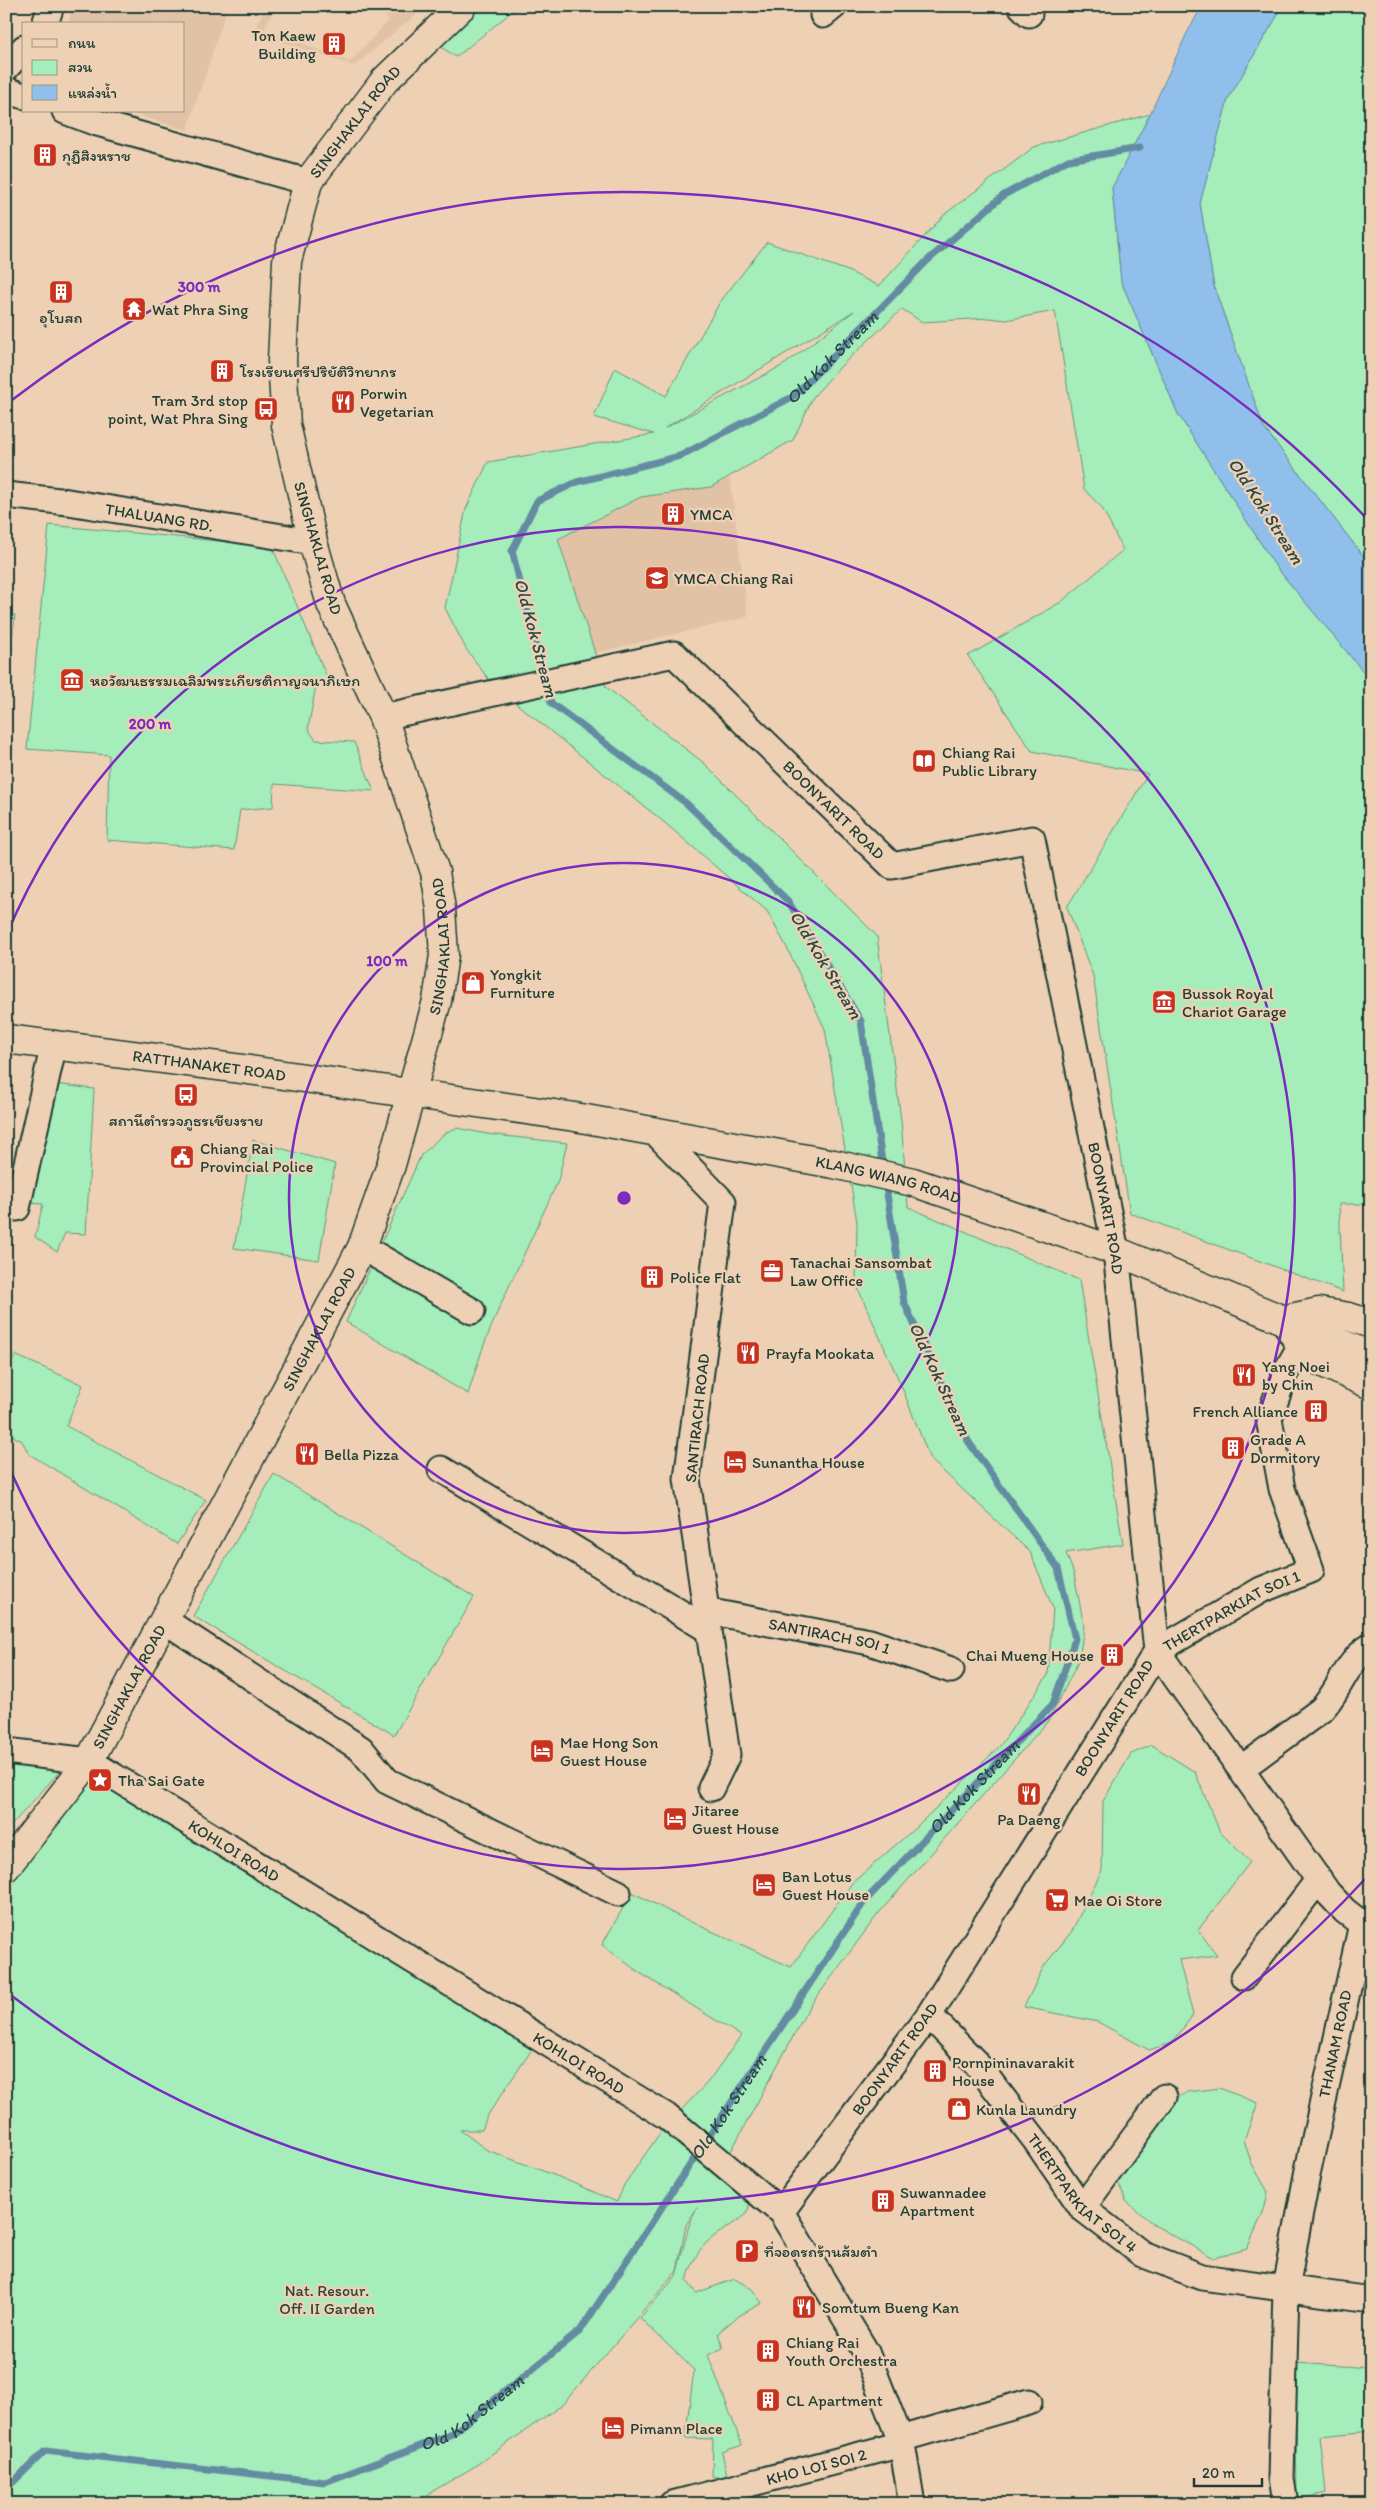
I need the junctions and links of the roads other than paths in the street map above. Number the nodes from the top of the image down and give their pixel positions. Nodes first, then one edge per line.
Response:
1 (51, 6) edge
2 (462, 6) edge
3 (46, 22) edge
4 (22, 50) edge
5 (6, 68) edge
6 (6, 90) edge
7 (22, 95) edge
8 (68, 112) edge
9 (308, 182) junction
10 (6, 495) edge
11 (313, 542) junction
12 (383, 717) junction
13 (6, 1039) edge
14 (54, 1044) junction
15 (411, 1093) junction
16 (654, 1131) junction
17 (17, 1208) dead end
18 (362, 1247) junction
19 (1116, 1251) junction
20 (472, 1311) dead end
21 (1282, 1320) junction
22 (1371, 1324) edge
23 (1300, 1347) junction
24 (1371, 1356) edge
25 (1371, 1385) edge
26 (441, 1469) dead end
27 (164, 1620) junction
28 (708, 1620) junction
29 (1371, 1646) edge
30 (1157, 1651) junction
31 (951, 1670) dead end
32 (6, 1751) edge
33 (89, 1761) junction
34 (1242, 1768) junction
35 (711, 1788) dead end
36 (6, 1867) edge
37 (1319, 1879) junction
38 (618, 1893) dead end
39 (1366, 1925) edge
40 (1244, 1977) dead end
41 (929, 2015) junction
42 (1164, 2097) dead end
43 (1082, 2208) junction
44 (781, 2212) junction
45 (1286, 2288) junction
46 (1371, 2300) edge
47 (1029, 2402) dead end
48 (901, 2442) junction
49 (672, 2504) edge
50 (912, 2504) edge
51 (1285, 2504) edge

1 - 3 street
2 - 9 main road, SINGHAKLAI ROAD
4 - 5 street
6 - 7 street
8 - 9 street
9 - 11 main road, SINGHAKLAI ROAD
10 - 11 street, THALUANG RD.
11 - 12 main road, SINGHAKLAI ROAD
12 - 15 main road, SINGHAKLAI ROAD
12 - 19 street, BOONYARIT ROAD
13 - 14 main road, RATTHANAKET ROAD
14 - 15 main road, RATTHANAKET ROAD
14 - 17 street
15 - 16 main road, KLANG WIANG ROAD
15 - 18 main road, SINGHAKLAI ROAD
16 - 19 main road, KLANG WIANG ROAD
16 - 28 street, SANTIRACH ROAD
18 - 20 street
18 - 27 main road, SINGHAKLAI ROAD
19 - 21 main road, KLANG WIANG ROAD
19 - 30 street, BOONYARIT ROAD
21 - 22 main road
21 - 23 street
21 - 24 main road, KLANG WIANG ROAD
23 - 25 main road
23 - 30 street, THERTPARKIAT SOI 1
26 - 28 street
27 - 33 main road, SINGHAKLAI ROAD
27 - 38 street
28 - 31 street, SANTIRACH SOI 1
28 - 35 street, SANTIRACH ROAD
29 - 34 street
30 - 34 street, THANAM ROAD
30 - 41 street, BOONYARIT ROAD
32 - 33 street
33 - 36 main road, SINGHAKLAI ROAD
33 - 44 street, KOHLOI ROAD
34 - 37 street, THANAM ROAD
37 - 39 street, THANAM ROAD
37 - 40 street
39 - 45 street, THANAM ROAD
41 - 43 street, THERTPARKIAT SOI 4
41 - 44 street, BOONYARIT ROAD
42 - 43 street
43 - 45 street, THERTPARKIAT SOI 4
44 - 48 street, KOHLOI ROAD
45 - 46 street, THERTPARKIAT SOI 4
45 - 51 street, THANAM ROAD
47 - 48 street, KHO LOI SOI 2
48 - 49 street, KHO LOI SOI 2
48 - 50 street, KOHLOI ROAD

